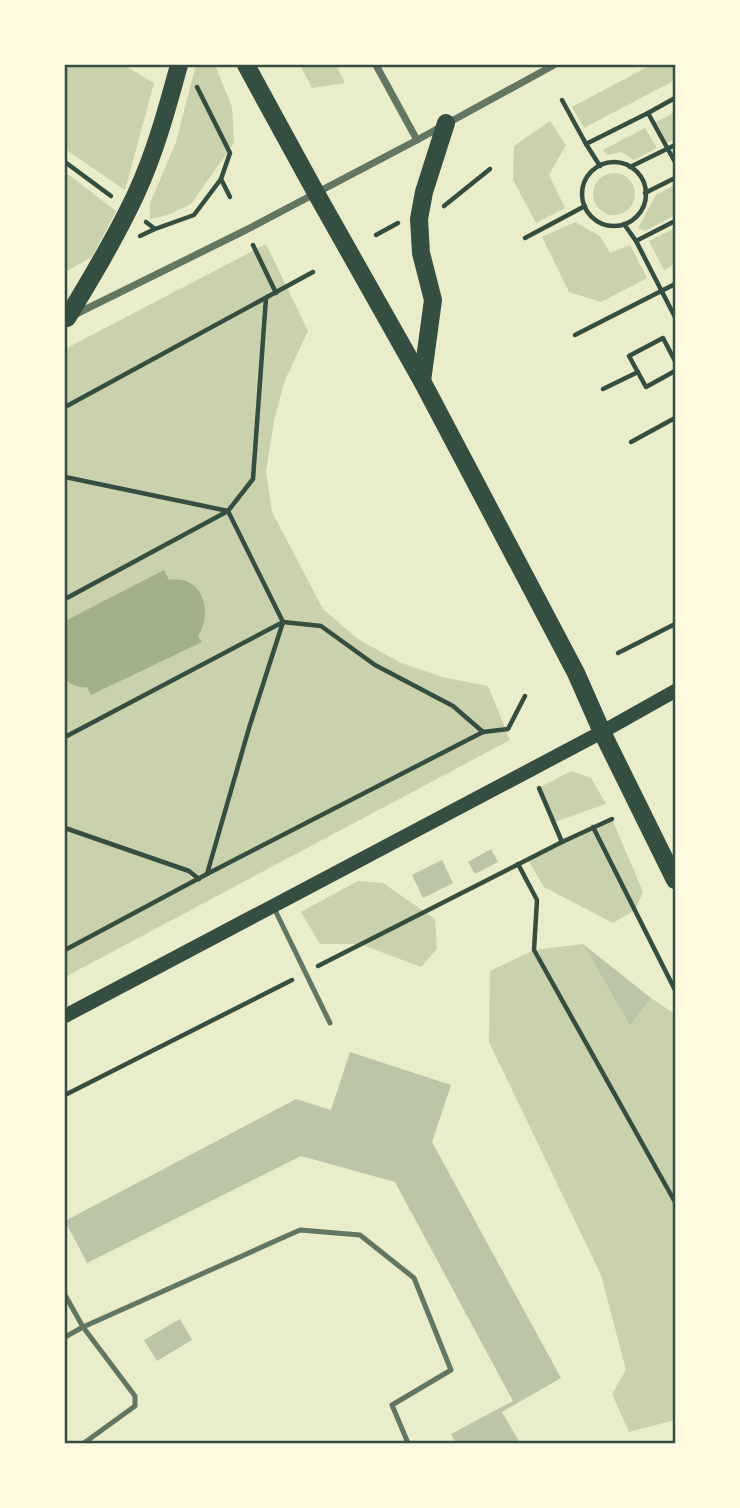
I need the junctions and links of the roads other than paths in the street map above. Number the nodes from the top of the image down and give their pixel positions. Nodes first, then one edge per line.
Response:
1 (179, 65) edge
2 (246, 65) edge
3 (376, 65) edge
4 (554, 65) edge
5 (446, 123) junction
6 (417, 140) junction
7 (316, 193) junction
8 (66, 318) edge
9 (422, 381) junction
10 (675, 691) edge
11 (602, 732) junction
12 (675, 880) edge
13 (272, 905) junction
14 (65, 1016) edge
15 (330, 1023) dead end
16 (65, 1295) edge
17 (83, 1327) junction
18 (65, 1338) edge
19 (84, 1443) edge
20 (408, 1443) edge

1 - 8 main road
2 - 7 main road
3 - 6 street
4 - 5 street
5 - 6 street
5 - 9 main road
6 - 7 street
7 - 8 street
7 - 9 main road
9 - 11 main road
10 - 11 main road
11 - 12 main road
11 - 13 main road
13 - 14 main road
13 - 15 lane
16 - 17 lane
17 - 18 lane
17 - 19 lane
17 - 20 lane

